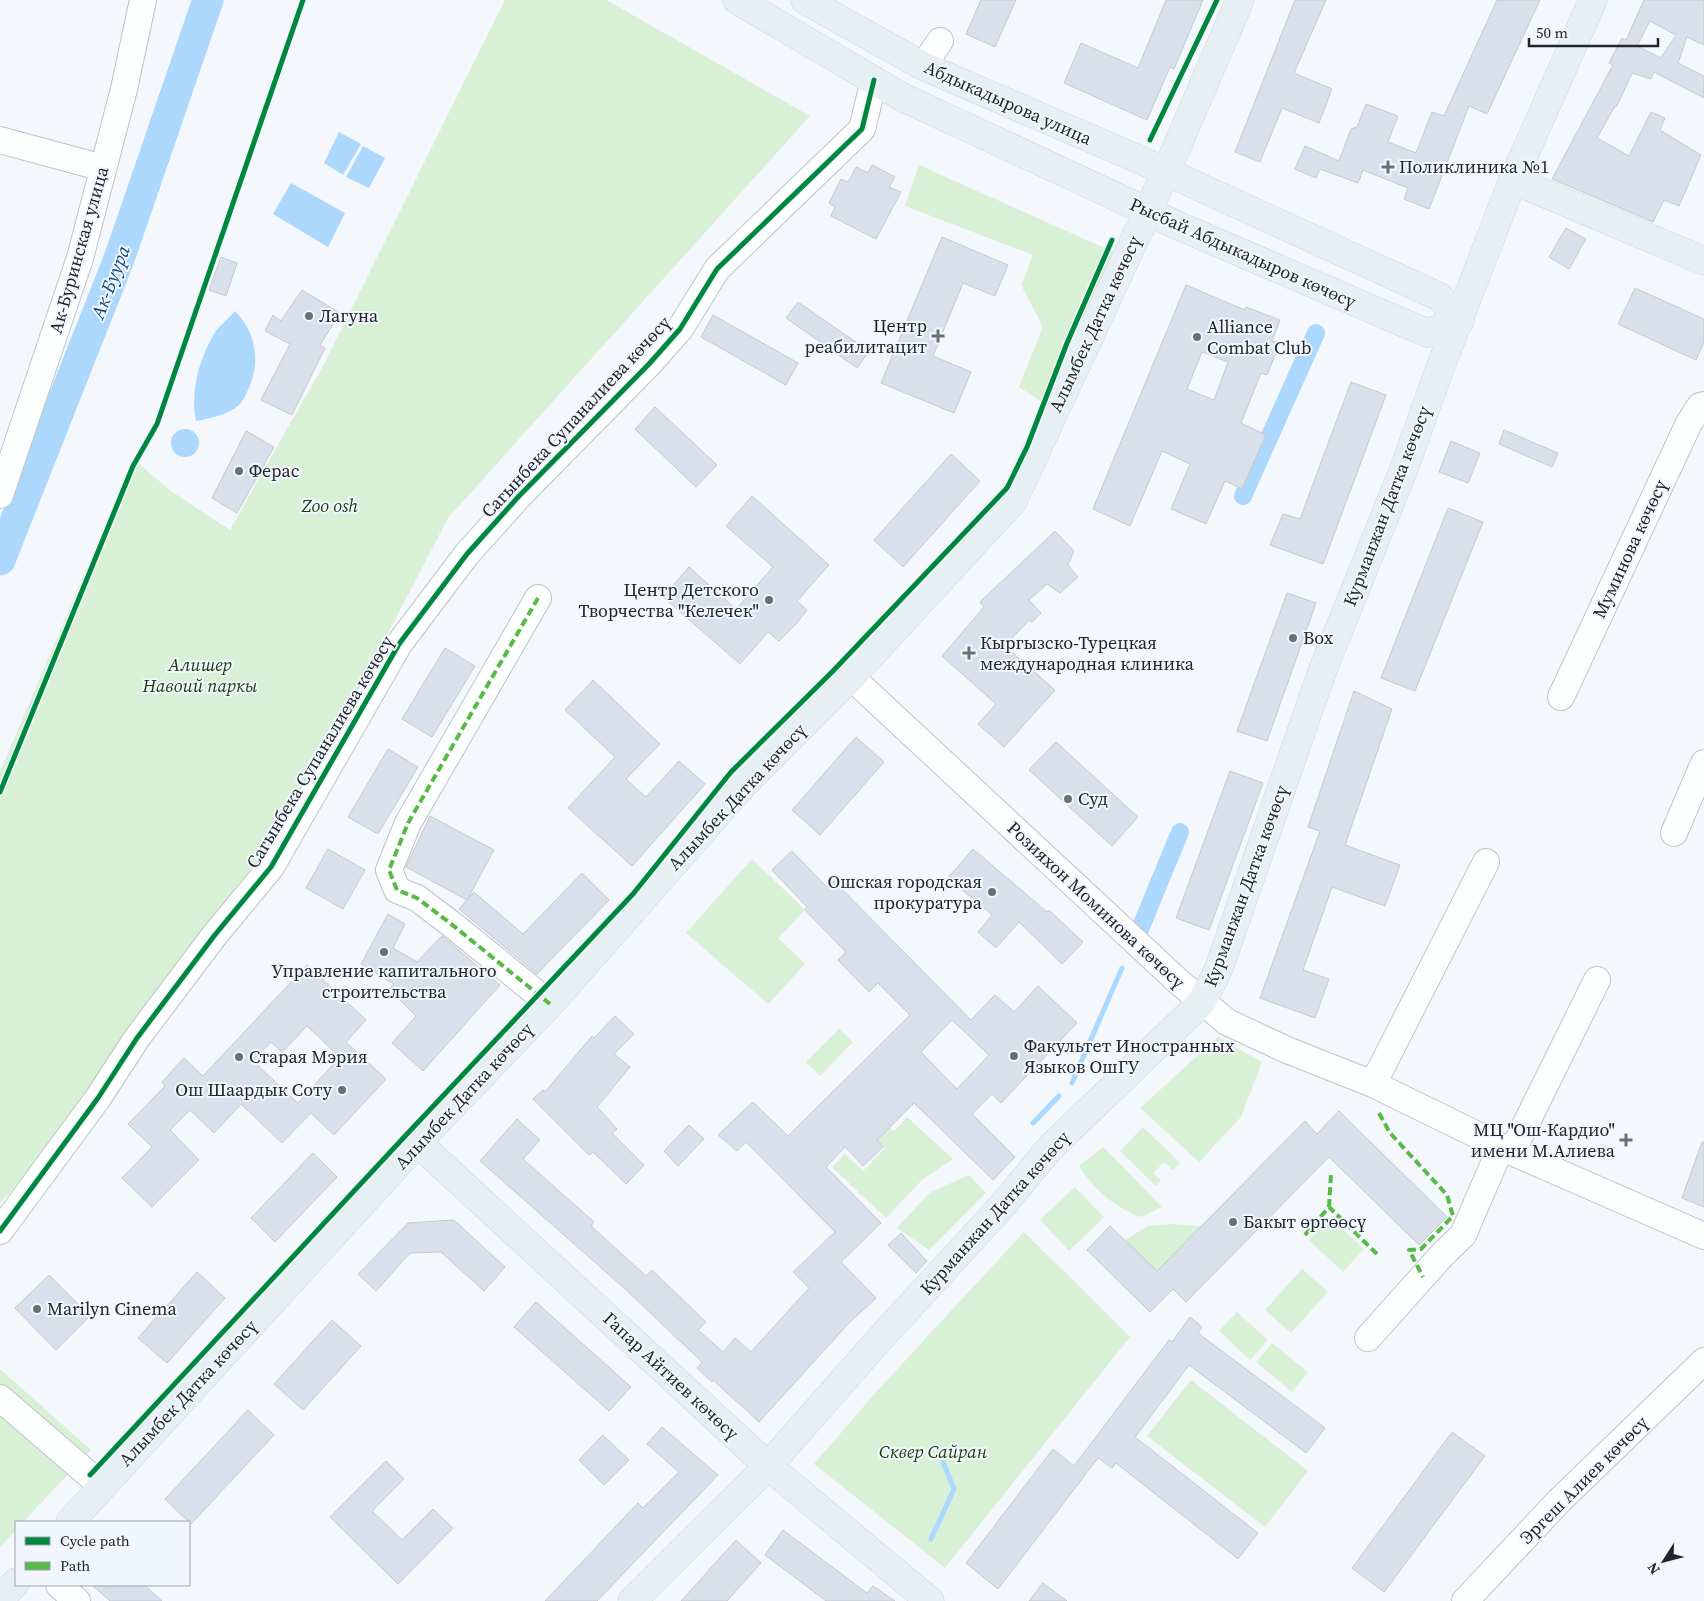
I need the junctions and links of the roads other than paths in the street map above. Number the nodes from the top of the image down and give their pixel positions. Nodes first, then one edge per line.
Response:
1 (143, 0) edge
2 (737, 0) edge
3 (804, 0) edge
4 (1240, 0) edge
5 (1593, 0) edge
6 (940, 41) dead end
7 (923, 66) junction
8 (874, 80) junction
9 (0, 140) edge
10 (103, 168) junction
11 (1166, 172) junction
12 (1513, 180) junction
13 (1147, 211) junction
14 (1704, 261) edge
15 (1460, 321) junction
16 (1704, 405) edge
17 (0, 495) edge
18 (538, 598) dead end
19 (851, 677) junction
20 (1561, 697) dead end
21 (1704, 763) edge
22 (1674, 833) dead end
23 (1486, 862) dead end
24 (1597, 980) dead end
25 (1202, 1002) junction
26 (550, 1004) junction
27 (1373, 1084) junction
28 (419, 1144) junction
29 (1507, 1150) junction
30 (0, 1231) edge
31 (1704, 1236) edge
32 (1368, 1338) dead end
33 (1704, 1361) edge
34 (0, 1398) edge
35 (768, 1466) junction
36 (102, 1486) junction
37 (71, 1521) edge
38 (15, 1583) edge
39 (60, 1586) edge
40 (0, 1600) edge
41 (77, 1601) edge
42 (632, 1601) edge
43 (930, 1601) edge
44 (1465, 1601) edge

1 - 10 street, Ак-Буринская улица
2 - 8 main road, Рысбай Абдыкадыров көчөсү
3 - 7 main road, Абдыкадырова улица
4 - 11 main road, Алымбек Датка көчөсү
5 - 12 main road, Курманжан Датка көчөсү
6 - 7 street
7 - 11 main road, Абдыкадырова улица
8 - 13 main road, Рысбай Абдыкадыров көчөсү
8 - 30 street, Сагынбека Супаналиева көчөсү
9 - 10 street
10 - 17 street, Ак-Буринская улица
11 - 13 main road, Алымбек Датка көчөсү
11 - 15 main road
12 - 14 main road
12 - 15 main road, Курманжан Датка көчөсү
13 - 15 main road, Рысбай Абдыкадыров көчөсү
13 - 19 main road, Алымбек Датка көчөсү
15 - 25 main road, Курманжан Датка көчөсү
16 - 20 street, Муминова көчөсү
18 - 26 street
19 - 25 street, Розияхон Моминова көчөсү
19 - 26 main road, Алымбек Датка көчөсү
21 - 22 street
23 - 27 street
24 - 29 street
25 - 27 street, Розияхон Моминова көчөсү
25 - 35 main road, Курманжан Датка көчөсү
26 - 28 main road, Алымбек Датка көчөсү
27 - 29 street, Розияхон Моминова көчөсү
28 - 35 main road, Гапар Айтиев көчөсү
28 - 36 main road, Алымбек Датка көчөсү
29 - 31 street, Розияхон Моминова көчөсү
29 - 32 street
33 - 44 street, Эргеш Алиев көчөсү
34 - 36 street
35 - 42 main road, Курманжан Датка көчөсү
35 - 43 main road, Гапар Айтиев көчөсү
36 - 37 main road, Алымбек Датка көчөсү
38 - 40 main road
39 - 41 street

